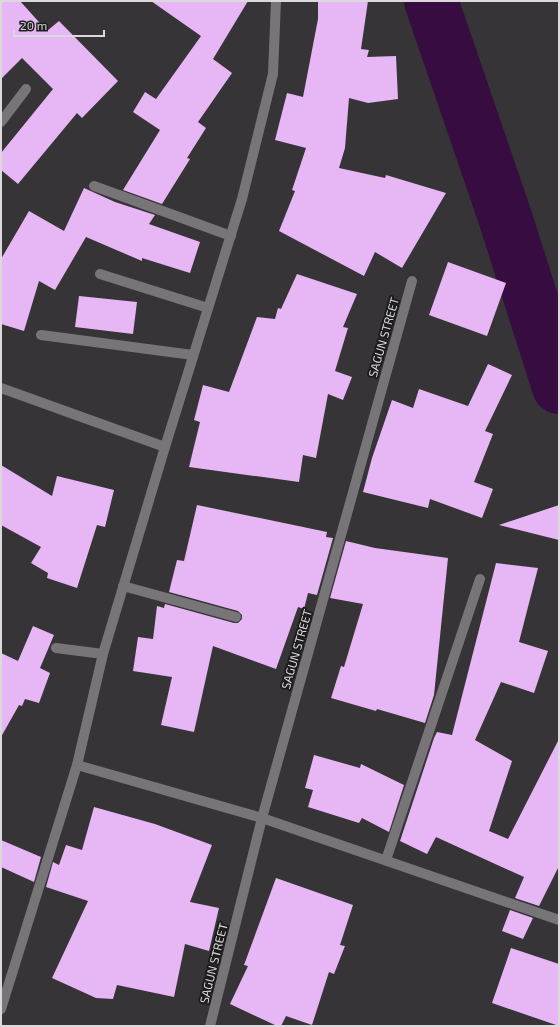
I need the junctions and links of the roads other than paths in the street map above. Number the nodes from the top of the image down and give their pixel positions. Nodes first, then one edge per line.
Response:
1 (276, 1) edge
2 (26, 88) dead end
3 (1, 122) edge
4 (94, 186) dead end
5 (231, 236) junction
6 (100, 274) dead end
7 (412, 281) dead end
8 (208, 308) junction
9 (41, 335) dead end
10 (193, 355) junction
11 (1, 388) edge
12 (165, 447) junction
13 (480, 579) dead end
14 (123, 586) junction
15 (236, 617) dead end
16 (56, 648) dead end
17 (103, 654) junction
18 (77, 765) junction
19 (262, 818) junction
20 (386, 860) junction
21 (559, 920) edge
22 (1, 1008) edge
23 (210, 1026) edge

1 - 5 street
2 - 3 street
4 - 5 street
5 - 8 street
6 - 8 street
7 - 19 street, SAGUN STREET
8 - 10 street
9 - 10 street
10 - 12 street
11 - 12 street
12 - 14 street
13 - 20 street
14 - 15 street
14 - 17 street
16 - 17 street
17 - 18 street
18 - 19 street
18 - 22 street
19 - 20 street
19 - 23 street, SAGUN STREET
20 - 21 street

